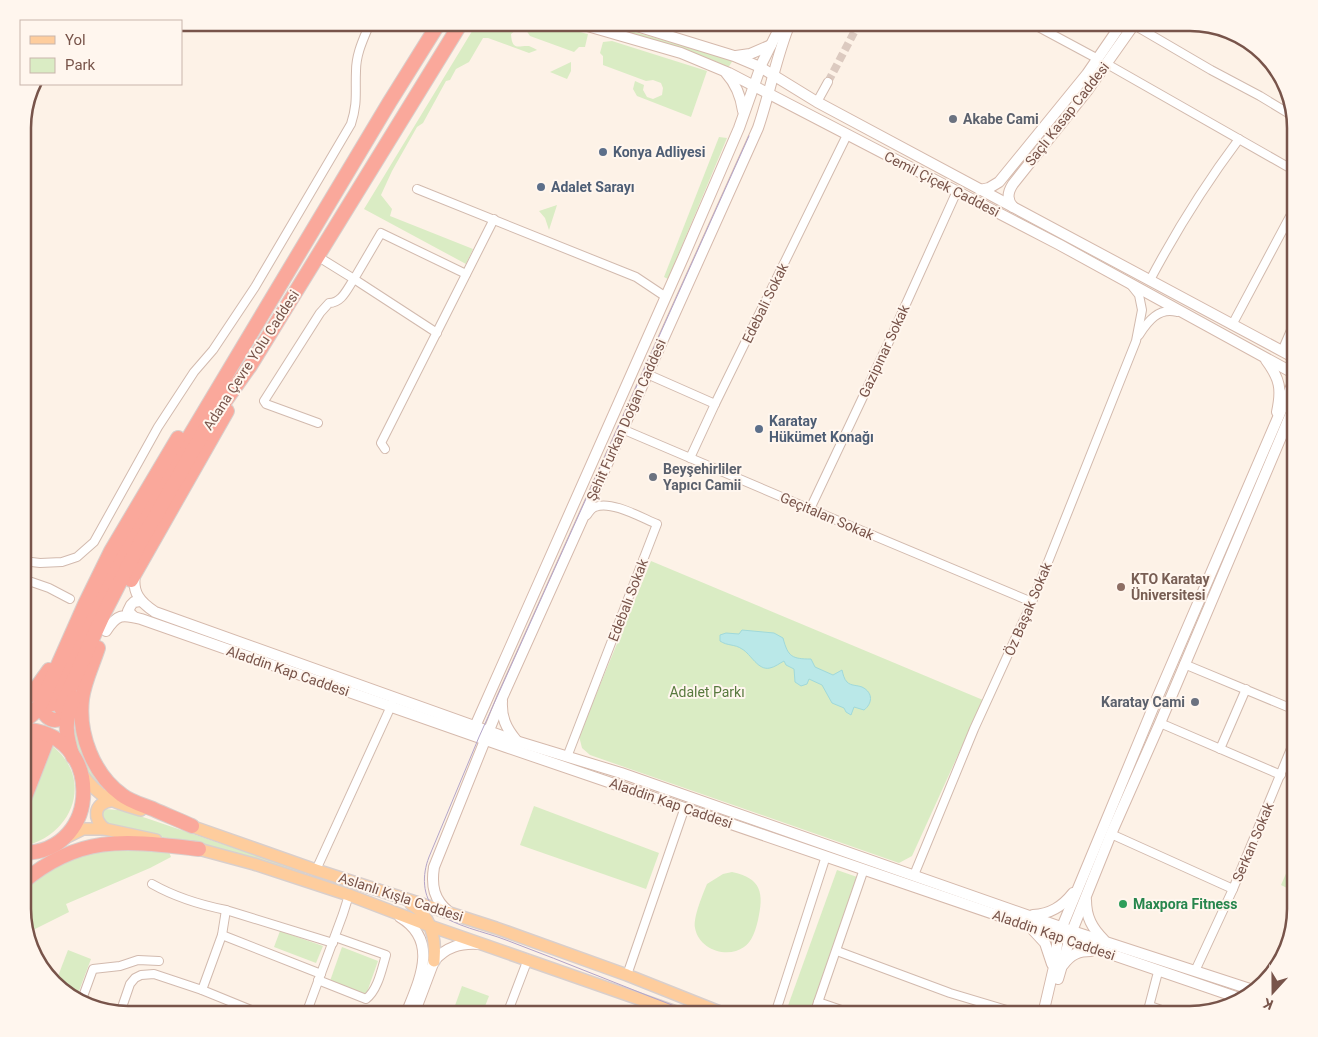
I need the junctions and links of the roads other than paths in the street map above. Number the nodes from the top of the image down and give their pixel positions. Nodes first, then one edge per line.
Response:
1 (367, 31) edge
2 (433, 31) edge
3 (455, 31) edge
4 (608, 31) edge
5 (655, 31) edge
6 (778, 31) edge
7 (787, 31) edge
8 (1047, 31) edge
9 (1117, 31) edge
10 (1128, 31) edge
11 (1146, 31) edge
12 (771, 45) junction
13 (734, 56) junction
14 (1102, 61) junction
15 (760, 67) junction
16 (723, 71) junction
17 (777, 77) junction
18 (828, 82) tunnel mouth
19 (754, 86) junction
20 (799, 91) junction
21 (768, 98) junction
22 (818, 102) junction
23 (790, 106) junction
24 (1285, 109) edge
25 (743, 116) junction
26 (762, 118) junction
27 (739, 128) junction
28 (758, 128) junction
29 (847, 135) junction
30 (1239, 139) junction
31 (1287, 166) edge
32 (996, 185) junction
33 (417, 189) dead end
34 (1009, 189) junction
35 (980, 190) junction
36 (957, 191) junction
37 (1013, 208) junction
38 (494, 219) junction
39 (1287, 224) edge
40 (317, 256) junction
41 (466, 274) junction
42 (354, 279) junction
43 (1150, 280) junction
44 (1129, 283) junction
45 (666, 297) junction
46 (1188, 314) junction
47 (1232, 325) junction
48 (437, 333) junction
49 (1287, 340) edge
50 (1136, 341) junction
51 (1282, 350) junction
52 (239, 352) junction
53 (1287, 353) edge
54 (1264, 357) junction
55 (250, 366) junction
56 (1287, 369) edge
57 (646, 374) junction
58 (1287, 399) edge
59 (715, 404) junction
60 (318, 422) dead end
61 (1287, 424) edge
62 (622, 429) junction
63 (1274, 429) junction
64 (1287, 430) edge
65 (1280, 440) junction
66 (385, 449) dead end
67 (690, 458) junction
68 (810, 509) junction
69 (580, 523) junction
70 (31, 562) edge
71 (135, 572) junction
72 (31, 582) edge
73 (70, 599) dead end
74 (140, 601) junction
75 (1032, 602) junction
76 (86, 604) junction
77 (134, 617) junction
78 (106, 631) junction
79 (98, 648) junction
80 (1184, 664) junction
81 (1246, 689) junction
82 (31, 694) edge
83 (502, 698) junction
84 (393, 702) junction
85 (56, 706) junction
86 (1287, 706) edge
87 (31, 715) edge
88 (1160, 723) junction
89 (474, 730) junction
90 (31, 731) edge
91 (486, 735) junction
92 (516, 741) junction
93 (506, 747) junction
94 (1220, 749) junction
95 (74, 757) junction
96 (567, 757) junction
97 (31, 759) edge
98 (1287, 761) edge
99 (475, 764) junction
100 (82, 774) junction
101 (31, 775) edge
102 (1281, 775) junction
103 (110, 801) junction
104 (685, 808) junction
105 (192, 826) junction
106 (105, 829) junction
107 (1110, 834) junction
108 (63, 838) junction
109 (47, 848) junction
110 (198, 849) junction
111 (31, 852) edge
112 (31, 855) edge
113 (826, 856) junction
114 (864, 869) junction
115 (316, 870) junction
116 (31, 875) edge
117 (914, 875) junction
118 (152, 884) dead end
119 (1233, 889) junction
120 (1082, 890) junction
121 (348, 895) junction
122 (399, 897) junction
123 (226, 910) junction
124 (388, 911) junction
125 (450, 912) junction
126 (1030, 915) junction
127 (430, 926) junction
128 (1026, 926) junction
129 (1060, 932) junction
130 (222, 935) junction
131 (1070, 936) junction
132 (334, 940) junction
133 (487, 945) junction
134 (1105, 947) junction
135 (837, 951) junction
136 (528, 959) junction
137 (159, 961) dead end
138 (434, 961) junction
139 (1057, 968) junction
140 (1195, 971) junction
141 (1158, 972) junction
142 (627, 975) junction
143 (320, 977) junction
144 (1246, 988) edge
145 (202, 990) junction
146 (84, 995) edge
147 (1232, 996) edge
148 (818, 1002) junction
149 (123, 1006) edge
150 (241, 1006) edge
151 (309, 1006) edge
152 (409, 1006) edge
153 (417, 1006) edge
154 (510, 1006) edge
155 (660, 1006) edge
156 (705, 1006) edge
157 (778, 1006) edge
158 (817, 1006) edge
159 (830, 1006) edge
160 (993, 1006) edge
161 (1045, 1006) edge
162 (1050, 1006) edge
163 (1150, 1006) edge

1 - 70 street
2 - 52 highway, Adana Çevre Yolu Caddesi
3 - 40 highway, Adana Çevre Yolu Caddesi
4 - 16 street, Cemil Çiçek Caddesi
5 - 13 street, Cemil Çiçek Caddesi
6 - 12 street, Şehit Furkan Doğan Caddesi
7 - 17 street
8 - 14 street
9 - 14 street, Saçlı Kasap Caddesi
10 - 14 street, Saçlı Kasap Caddesi
11 - 24 street
12 - 13 street
12 - 15 street, Şehit Furkan Doğan Caddesi
13 - 15 street, Cemil Çiçek Caddesi
14 - 30 street
14 - 32 street, Saçlı Kasap Caddesi
14 - 34 street, Saçlı Kasap Caddesi
15 - 17 street, Cemil Çiçek Caddesi
15 - 19 street, Şehit Furkan Doğan Caddesi
16 - 19 street, Cemil Çiçek Caddesi
16 - 25 street
17 - 20 street, Cemil Çiçek Caddesi
17 - 21 street, Şehit Furkan Doğan Caddesi
18 - 22 street
19 - 21 street, Cemil Çiçek Caddesi
19 - 25 street, Şehit Furkan Doğan Caddesi
20 - 22 street, Cemil Çiçek Caddesi
20 - 23 street
21 - 23 street, Cemil Çiçek Caddesi
21 - 26 street, Şehit Furkan Doğan Caddesi
22 - 35 street, Cemil Çiçek Caddesi
23 - 26 street
23 - 29 street, Cemil Çiçek Caddesi
25 - 27 street, Şehit Furkan Doğan Caddesi
26 - 28 street, Şehit Furkan Doğan Caddesi
27 - 28 street
27 - 45 street, Şehit Furkan Doğan Caddesi
28 - 57 street, Şehit Furkan Doğan Caddesi
29 - 36 street, Cemil Çiçek Caddesi
29 - 59 street, Edebali Sokak
30 - 31 street
30 - 43 street
32 - 34 street
32 - 35 street
33 - 38 street
34 - 37 street
35 - 37 street, Cemil Çiçek Caddesi
36 - 44 street, Cemil Çiçek Caddesi
36 - 68 street, Gazipınar Sokak
37 - 43 street, Cemil Çiçek Caddesi
38 - 41 street
38 - 45 street
39 - 47 street
40 - 42 street
40 - 55 highway, Adana Çevre Yolu Caddesi
41 - 42 street
41 - 48 street
42 - 48 street
42 - 60 street
43 - 47 street, Cemil Çiçek Caddesi
44 - 46 street, Cemil Çiçek Caddesi
44 - 50 street
45 - 89 street, Şehit Furkan Doğan Caddesi
46 - 50 street
46 - 54 street, Cemil Çiçek Caddesi
47 - 51 street, Cemil Çiçek Caddesi
48 - 66 street
49 - 51 street
50 - 75 street, Öz Başak Sokak
51 - 53 street, Cemil Çiçek Caddesi
52 - 76 highway
52 - 85 highway, Adana Çevre Yolu Caddesi
54 - 56 street, Cemil Çiçek Caddesi
54 - 63 street
55 - 71 highway
55 - 85 highway, Adana Çevre Yolu Caddesi
57 - 59 street
57 - 62 street, Şehit Furkan Doğan Caddesi
58 - 63 street
59 - 67 street, Edebali Sokak
61 - 65 street
62 - 67 street, Geçitalan Sokak
62 - 69 street, Şehit Furkan Doğan Caddesi
63 - 120 street
64 - 65 street
65 - 80 street
67 - 68 street, Geçitalan Sokak
68 - 75 street, Geçitalan Sokak
69 - 83 street, Şehit Furkan Doğan Caddesi
69 - 96 street, Edebalı Sokak
71 - 74 street
71 - 78 highway
72 - 73 street
74 - 77 street
74 - 84 street, Aladdin Kap Caddesi
75 - 117 street, Öz Başak Sokak
76 - 82 highway
76 - 85 highway
77 - 78 street
77 - 84 street, Aladdin Kap Caddesi
78 - 79 highway
79 - 85 highway
79 - 105 highway
80 - 81 street
80 - 88 street
81 - 86 street
81 - 94 street
83 - 91 street, Şehit Furkan Doğan Caddesi
83 - 92 street
84 - 89 street, Aladdin Kap Caddesi
84 - 115 street
85 - 87 highway
85 - 95 highway
88 - 94 street
88 - 102 street
88 - 107 street
89 - 91 street, Aladdin Kap Caddesi
90 - 95 highway
91 - 92 street, Aladdin Kap Caddesi
91 - 93 street, Aladdin Kap Caddesi
91 - 99 street, Şehit Furkan Doğan Caddesi
92 - 96 street, Aladdin Kap Caddesi
93 - 99 street
93 - 104 street, Aladdin Kap Caddesi
94 - 102 street
95 - 100 highway
96 - 117 street, Aladdin Kap Caddesi
97 - 101 highway
98 - 102 street, Serkan Sokak
99 - 125 street, Şehit Furkan Doğan Caddesi
100 - 103 main road, Aslanlı Kışla Caddesi
100 - 108 highway
102 - 119 street, Serkan Sokak
103 - 105 main road, Aslanlı Kışla Caddesi
103 - 106 main road
104 - 113 street, Aladdin Kap Caddesi
104 - 142 street
105 - 115 main road, Aslanlı Kışla Caddesi
106 - 108 main road, Aslanlı Kışla Caddesi
106 - 110 main road, Aslanlı Kışla Caddesi
107 - 119 street
107 - 120 street
108 - 109 highway
109 - 111 highway
109 - 112 highway
110 - 116 highway
110 - 121 main road, Aslanlı Kışla Caddesi
113 - 114 street, Aladdin Kap Caddesi
113 - 157 street
114 - 128 street, Aladdin Kap Caddesi
114 - 135 street
115 - 122 main road, Aslanlı Kışla Caddesi
117 - 126 street, Aladdin Kap Caddesi
118 - 123 street
119 - 140 street, Serkan Sokak
120 - 126 street
120 - 129 street
120 - 131 street
120 - 134 street
121 - 124 main road, Aslanlı Kışla Caddesi
121 - 132 street
122 - 125 main road, Aslanlı Kışla Caddesi
122 - 127 main road
123 - 130 street
123 - 132 street
124 - 127 main road, Aslanlı Kışla Caddesi
124 - 152 street
125 - 142 main road, Aslanlı Kışla Caddesi
126 - 129 street, Aladdin Kap Caddesi
127 - 133 main road, Aslanlı Kışla Caddesi
127 - 138 main road
128 - 129 street, Aladdin Kap Caddesi
128 - 139 street
129 - 131 street, Aladdin Kap Caddesi
129 - 139 street
130 - 143 street
130 - 145 street
131 - 134 street, Aladdin Kap Caddesi
131 - 139 street
132 - 143 street
132 - 143 street
133 - 136 main road, Aslanlı Kışla Caddesi
133 - 138 street
134 - 139 street
134 - 140 street, Aladdin Kap Caddesi
134 - 141 street, Aladdin Kap Caddesi
135 - 148 street
135 - 160 street
136 - 154 street
136 - 155 main road, Aslanlı Kışla Caddesi
137 - 146 street
138 - 153 street
139 - 161 street
139 - 162 street
140 - 144 street, Aladdin Kap Caddesi
141 - 147 street, Aladdin Kap Caddesi
141 - 163 street
142 - 156 main road, Aslanlı Kışla Caddesi
143 - 151 street
145 - 149 street
145 - 150 street
148 - 158 street
148 - 159 street

